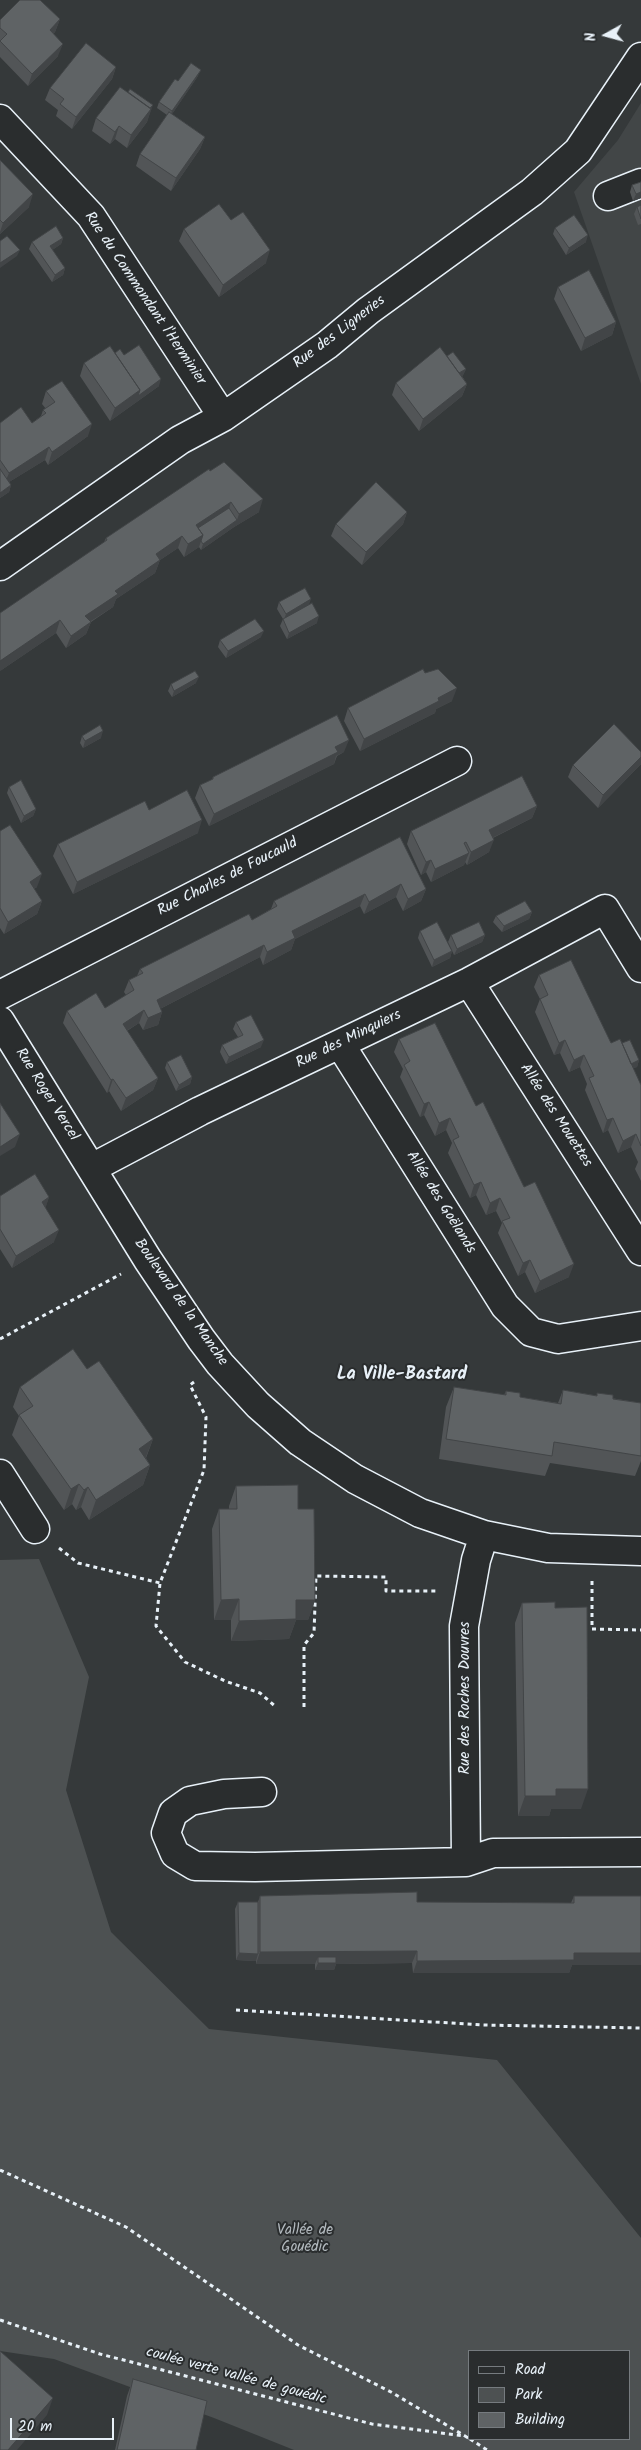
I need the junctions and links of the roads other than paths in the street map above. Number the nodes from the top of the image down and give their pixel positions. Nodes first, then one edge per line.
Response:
1 (641, 57) edge
2 (0, 119) edge
3 (641, 183) edge
4 (608, 196) dead end
5 (223, 417) junction
6 (0, 566) edge
7 (457, 761) dead end
8 (631, 932) edge
9 (641, 968) edge
10 (469, 982) junction
11 (0, 995) edge
12 (0, 1021) edge
13 (340, 1044) junction
14 (92, 1168) junction
15 (641, 1251) edge
16 (641, 1326) edge
17 (0, 1474) edge
18 (35, 1529) road end
19 (484, 1535) junction
20 (641, 1551) edge
21 (262, 1792) dead end
22 (641, 1852) edge
23 (466, 1862) junction

1 - 5 street, Rue des Ligneries
2 - 5 street, Rue du Commandant l'Herminier
3 - 4 street
5 - 6 street, Rue des Ligneries
7 - 11 street, Rue Charles de Foucauld
8 - 9 street
8 - 10 street, Rue des Minquiers
10 - 13 street, Rue des Minquiers
10 - 15 street, Allée des Mouettes
12 - 14 street, Rue Roger Vercel
13 - 14 street, Rue des Minquiers
13 - 16 street, Allée des Goëlands
14 - 19 street, Boulevard de la Manche
17 - 18 street
19 - 20 street, Boulevard de la Manche
19 - 23 street, Rue des Roches Douvres
21 - 23 street
22 - 23 street

